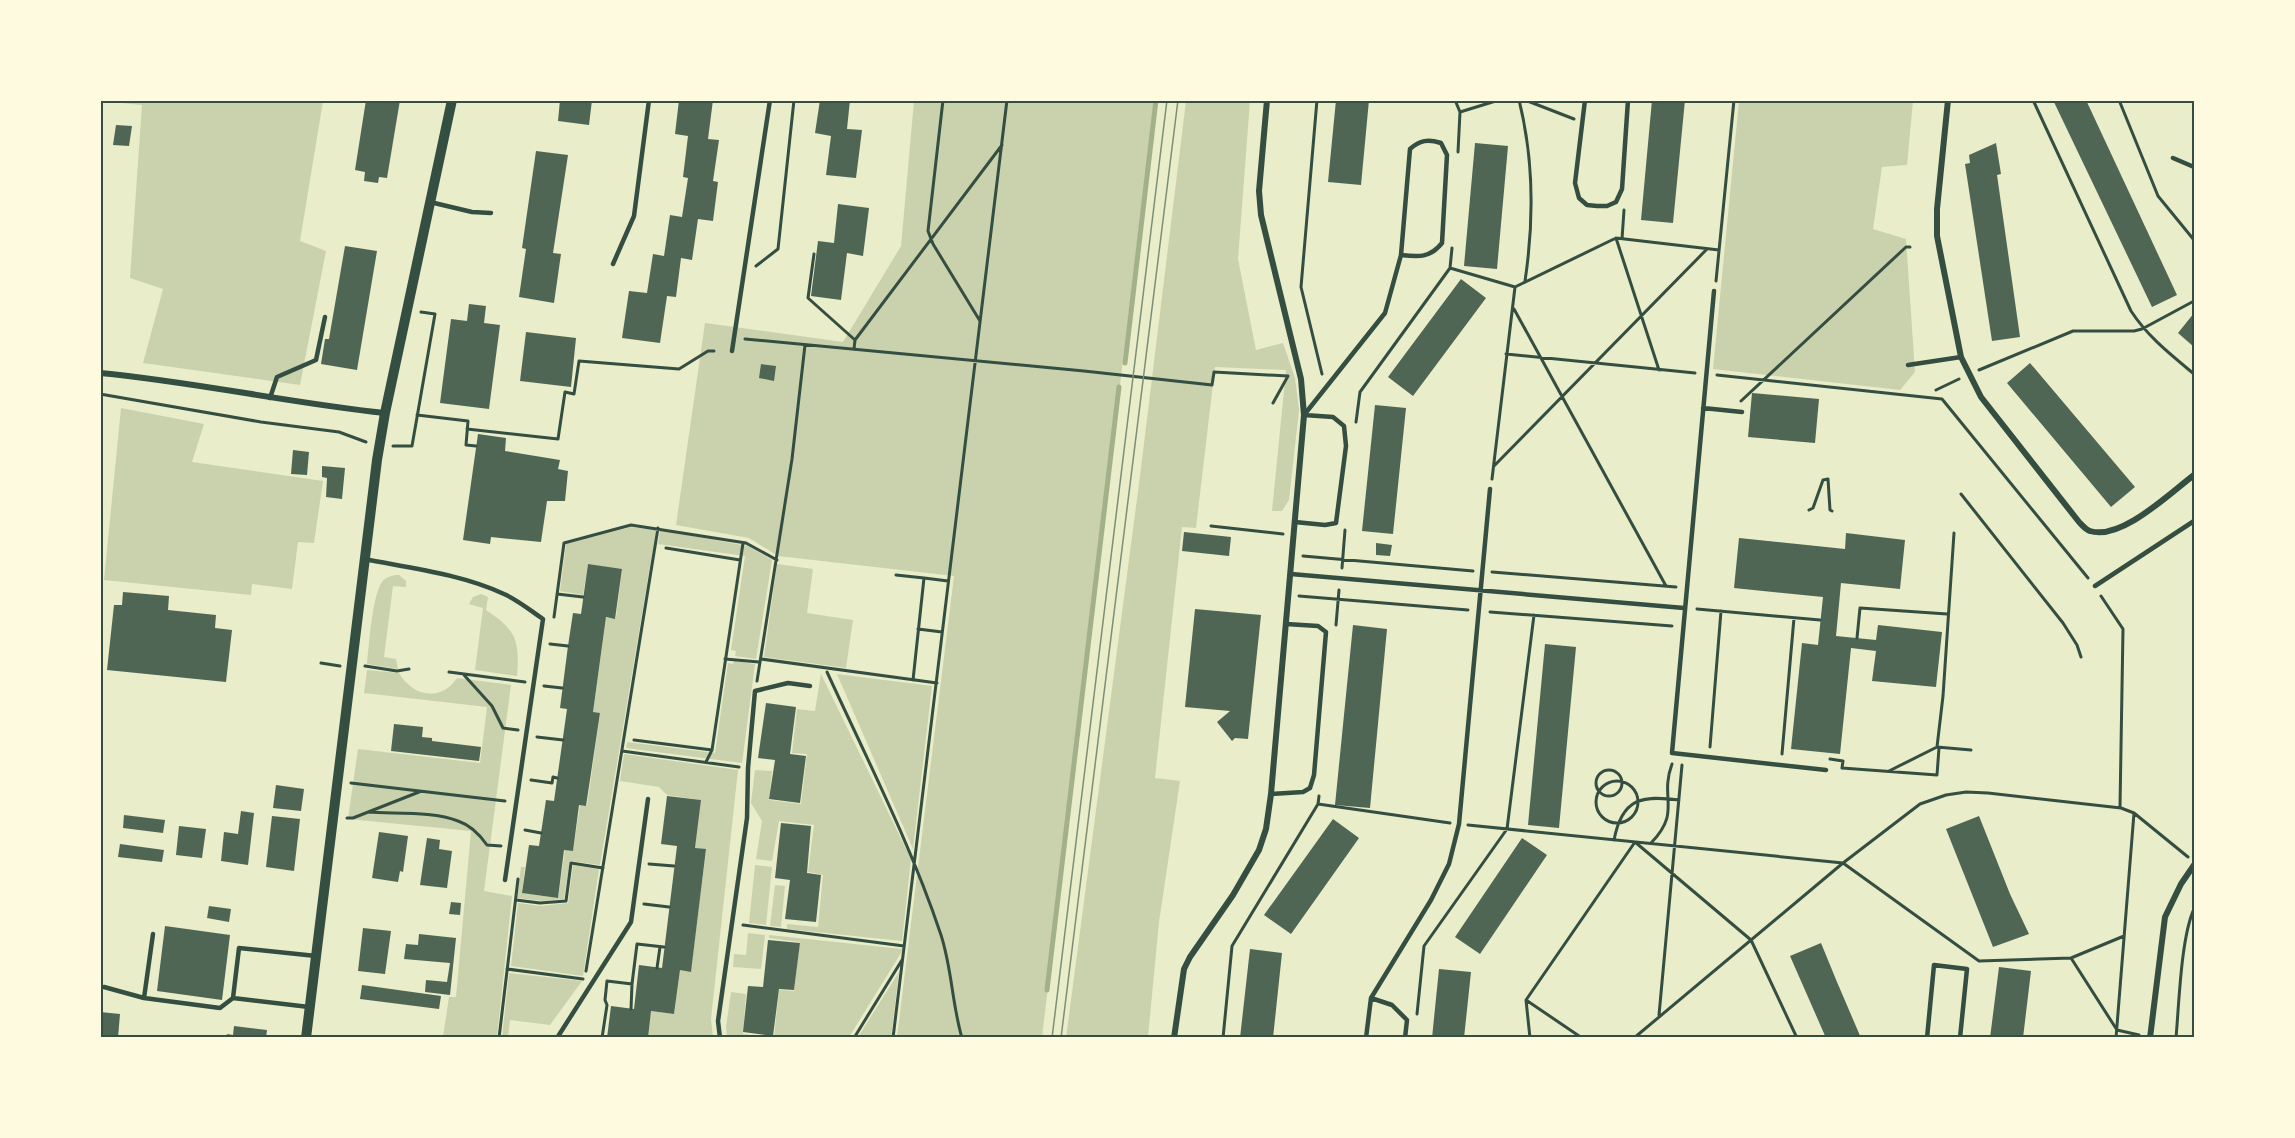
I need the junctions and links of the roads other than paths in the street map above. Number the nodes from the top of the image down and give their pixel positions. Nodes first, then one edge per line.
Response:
1 (452, 100) edge
2 (649, 100) edge
3 (770, 100) edge
4 (1267, 100) edge
5 (1585, 100) edge
6 (1628, 100) edge
7 (1948, 100) edge
8 (2173, 158) dead end
9 (2194, 167) edge
10 (430, 202) junction
11 (491, 213) dead end
12 (1401, 255) junction
13 (613, 264) dead end
14 (1714, 291) road end
15 (325, 317) dead end
16 (732, 351) dead end
17 (1961, 357) junction
18 (1908, 365) dead end
19 (100, 373) edge
20 (270, 398) junction
21 (1703, 408) junction
22 (1742, 412) dead end
23 (385, 413) junction
24 (1304, 415) junction
25 (2194, 475) edge
26 (1490, 489) road end
27 (2194, 521) edge
28 (1295, 522) junction
29 (364, 559) junction
30 (1291, 574) junction
31 (2095, 586) road end
32 (1480, 592) junction
33 (1684, 608) junction
34 (1286, 624) junction
35 (810, 686) dead end
36 (1826, 770) dead end
37 (1271, 794) junction
38 (648, 799) dead end
39 (2194, 863) edge
40 (505, 880) dead end
41 (153, 934) dead end
42 (316, 956) junction
43 (104, 987) dead end
44 (144, 998) junction
45 (233, 998) junction
46 (1371, 998) junction
47 (310, 1007) junction
48 (306, 1038) edge
49 (557, 1038) edge
50 (720, 1038) edge
51 (1174, 1038) edge
52 (1366, 1038) edge
53 (1405, 1038) edge
54 (1927, 1038) edge
55 (1960, 1038) edge
56 (2150, 1038) edge

1 - 10 street
2 - 13 lane
3 - 16 lane
4 - 24 street
5 - 6 lane
7 - 17 street
8 - 9 lane
10 - 11 lane
10 - 23 street
12 - 12 lane
12 - 24 lane
14 - 21 lane
15 - 20 lane
17 - 18 lane
17 - 25 street
19 - 20 street
20 - 23 street
21 - 22 lane
21 - 33 lane
23 - 29 street
24 - 28 street
24 - 28 lane
26 - 32 lane
27 - 31 lane
28 - 30 street
29 - 40 lane
29 - 42 street
30 - 32 lane
30 - 34 street
32 - 33 lane
32 - 46 lane
33 - 36 lane
34 - 37 street
34 - 37 lane
35 - 50 lane
37 - 51 street
38 - 49 lane
39 - 56 street
41 - 44 lane
42 - 45 lane
42 - 47 street
43 - 44 lane
44 - 45 lane
45 - 47 lane
46 - 52 lane
46 - 53 lane
47 - 48 street
54 - 55 lane

